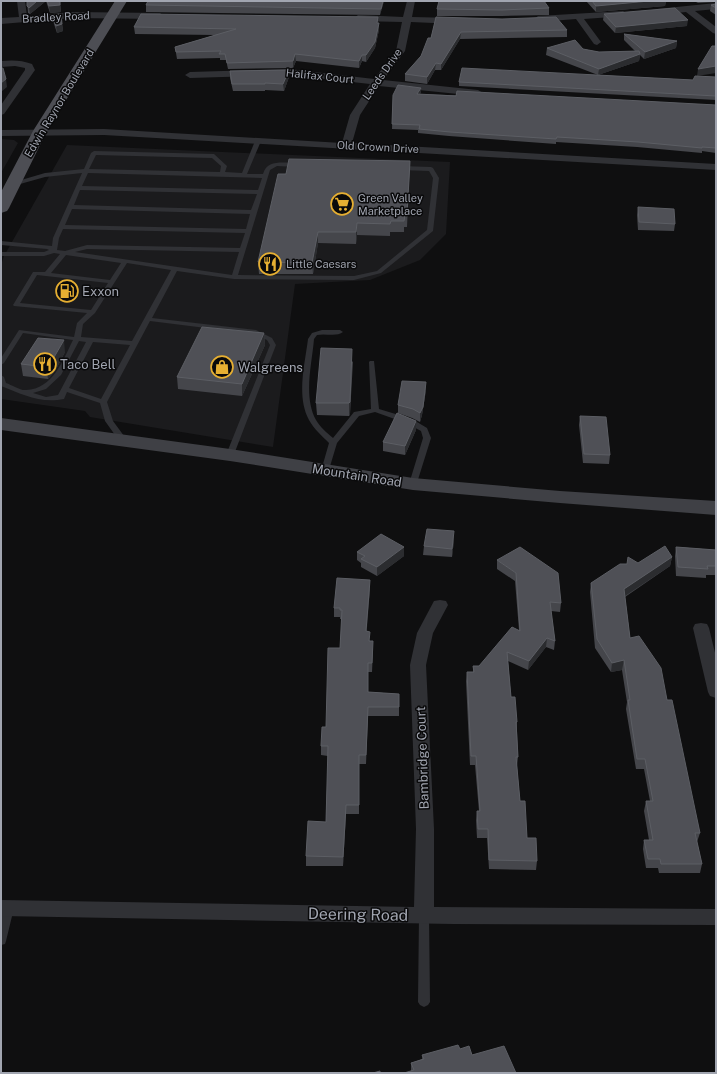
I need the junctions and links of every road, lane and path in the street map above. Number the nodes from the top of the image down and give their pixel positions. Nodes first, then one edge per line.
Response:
1 (21, 1) edge
2 (121, 1) edge
3 (411, 1) edge
4 (716, 6) edge
5 (688, 9) junction
6 (649, 12) edge
7 (633, 14) edge
8 (112, 16) junction
9 (167, 16) edge
10 (23, 18) junction
11 (346, 18) edge
12 (579, 18) junction
13 (1, 20) edge
14 (408, 20) junction
15 (533, 20) edge
16 (466, 21) edge
17 (716, 31) edge
18 (597, 42) dead end
19 (1, 64) edge
20 (190, 75) dead end
21 (377, 82) junction
22 (488, 93) edge
23 (1, 112) edge
24 (40, 131) junction
25 (1, 132) edge
26 (258, 141) junction
27 (346, 145) junction
28 (306, 165) edge
29 (389, 167) edge
30 (716, 168) edge
31 (86, 171) junction
32 (222, 174) junction
33 (244, 175) junction
34 (264, 176) junction
35 (12, 184) junction
36 (78, 188) junction
37 (260, 192) junction
38 (70, 207) junction
39 (1, 208) edge
40 (254, 212) junction
41 (61, 227) junction
42 (248, 231) junction
43 (1, 243) edge
44 (242, 250) junction
45 (54, 251) junction
46 (64, 252) junction
47 (1, 254) edge
48 (125, 261) junction
49 (175, 268) junction
50 (47, 274) junction
51 (234, 277) junction
52 (112, 282) junction
53 (93, 312) junction
54 (147, 319) junction
55 (340, 332) dead end
56 (77, 339) junction
57 (91, 340) junction
58 (134, 343) junction
59 (372, 362) dead end
60 (1, 363) edge
61 (1, 377) edge
62 (65, 389) junction
63 (25, 393) junction
64 (103, 402) junction
65 (374, 410) junction
66 (1, 424) edge
67 (123, 440) junction
68 (333, 443) junction
69 (230, 455) junction
70 (325, 471) junction
71 (413, 484) junction
72 (716, 508) edge
73 (440, 605) dead end
74 (701, 628) dead end
75 (716, 692) edge
76 (5, 908) edge
77 (424, 915) junction
78 (716, 917) edge
79 (1, 941) edge
80 (424, 1002) dead end

1 - 10 street
2 - 8 main road, Edwin Raynor Boulevard
3 - 14 street, Leeds Drive
4 - 5 street
5 - 6 street
5 - 17 street
7 - 12 street
8 - 9 street, Bradley Road
8 - 10 street, Bradley Road
8 - 24 main road, Edwin Raynor Boulevard
10 - 13 street, Bradley Road
11 - 14 street
12 - 15 street
12 - 18 street
14 - 16 street
14 - 21 street, Leeds Drive
19 - 23 street
20 - 21 street, Halifax Court
21 - 22 street, Halifax Court
21 - 27 street, Leeds Drive
24 - 25 street, Old Crown Drive
24 - 26 street, Old Crown Drive
24 - 35 main road, Edwin Raynor Boulevard
26 - 27 street, Old Crown Drive
26 - 33 lane
27 - 30 street, Old Crown Drive
28 - 34 lane
29 - 51 lane
31 - 32 lane
31 - 32 lane
31 - 35 lane
31 - 36 lane
32 - 33 lane
33 - 34 lane
34 - 37 lane
35 - 39 main road, Edwin Raynor Boulevard
36 - 37 lane
36 - 38 lane
37 - 40 lane
38 - 40 lane
38 - 41 lane
40 - 42 lane
41 - 42 lane
41 - 45 lane
42 - 44 lane
43 - 45 lane
44 - 46 lane
44 - 51 lane
45 - 46 lane
45 - 47 lane
46 - 48 lane
46 - 50 lane
48 - 49 lane
48 - 52 lane
49 - 51 lane
49 - 54 lane
50 - 52 lane
50 - 53 lane
52 - 53 lane
53 - 56 lane
54 - 58 lane
54 - 69 lane
55 - 68 lane
56 - 57 lane
56 - 60 lane
56 - 63 lane
57 - 58 lane
57 - 62 lane
58 - 64 lane
59 - 65 lane
61 - 63 lane
62 - 63 lane
62 - 64 lane
64 - 67 lane
65 - 68 lane
65 - 71 lane
66 - 67 main road, Mountain Road
67 - 69 main road, Mountain Road
68 - 70 lane
69 - 70 main road, Mountain Road
70 - 71 main road, Mountain Road
71 - 72 main road, Mountain Road
73 - 77 street, Bambridge Court
74 - 75 street
76 - 77 street, Deering Road
76 - 79 lane
77 - 78 street, Deering Road
77 - 80 lane

